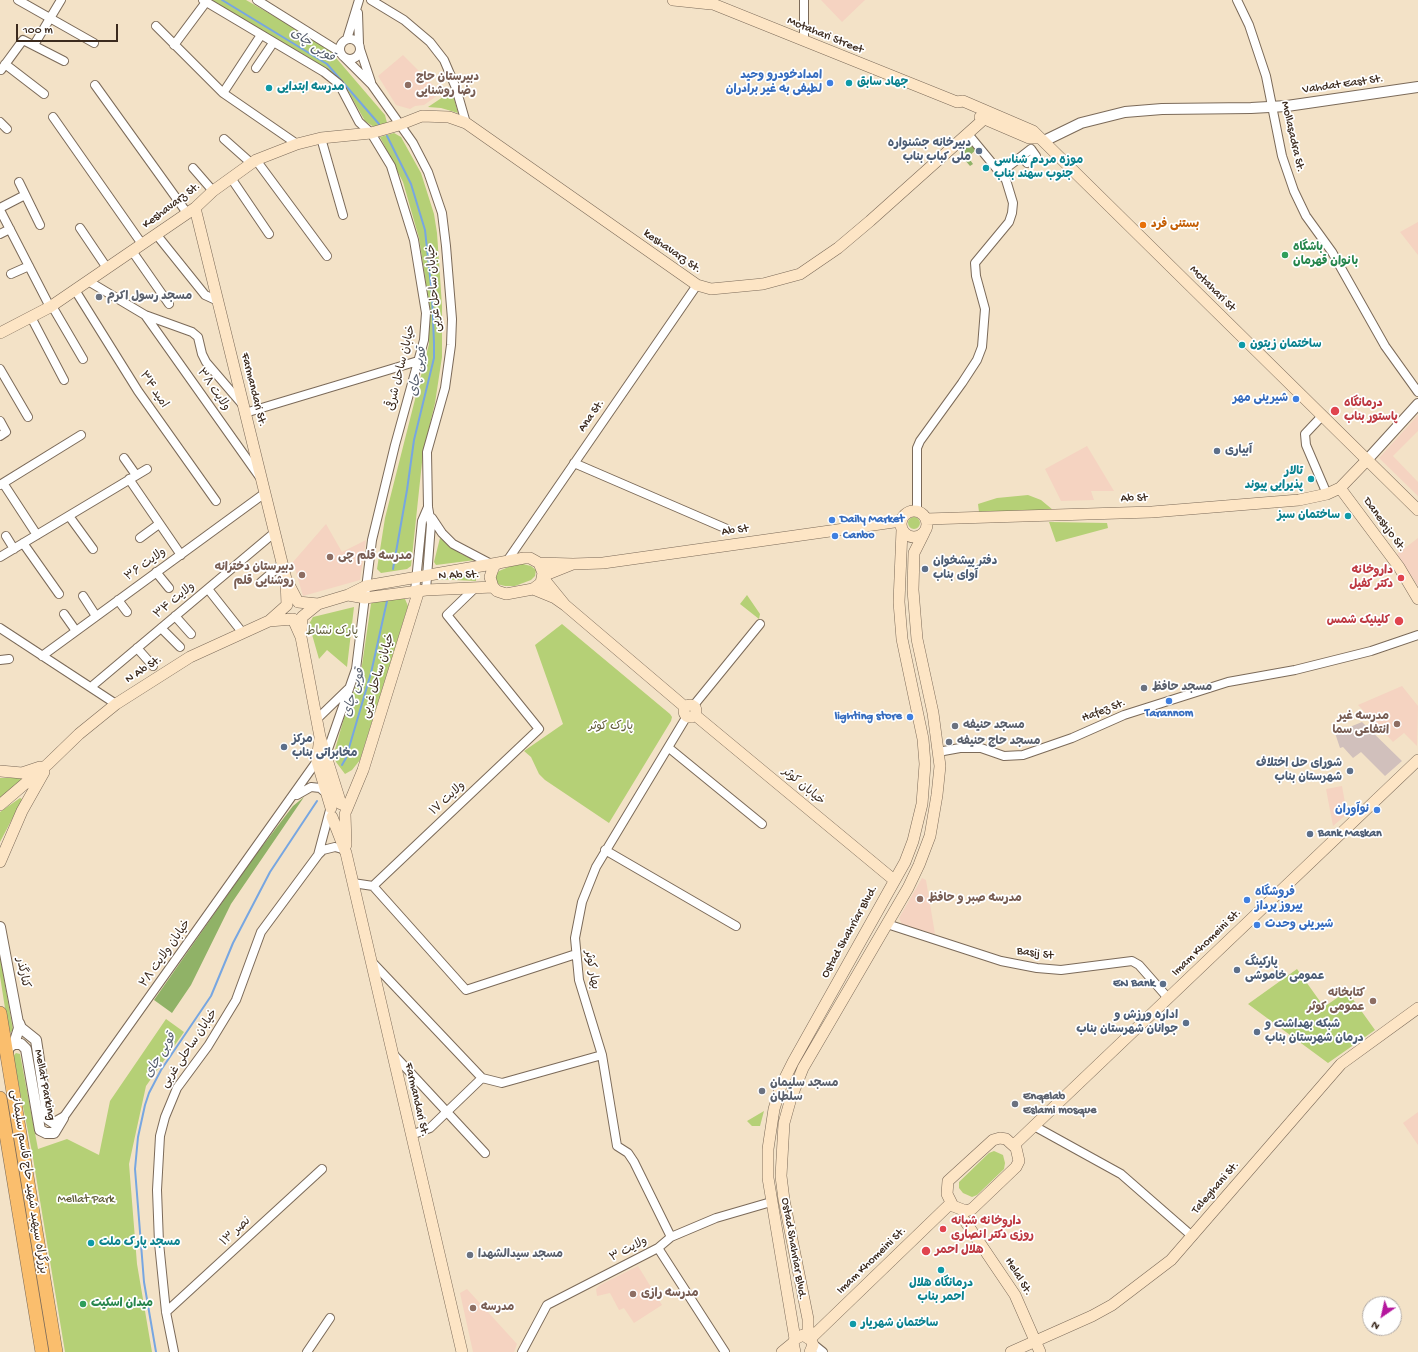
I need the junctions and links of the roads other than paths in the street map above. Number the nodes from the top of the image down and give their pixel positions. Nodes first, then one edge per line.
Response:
1 (18, 0) edge
2 (61, 0) edge
3 (257, 0) edge
4 (372, 0) edge
5 (673, 0) edge
6 (804, 0) edge
7 (1237, 0) edge
8 (204, 1) edge
9 (707, 2) edge
10 (358, 3) edge
11 (50, 18) junction
12 (156, 26) dead end
13 (261, 35) junction
14 (347, 39) junction
15 (804, 41) junction
16 (273, 42) junction
17 (94, 44) dead end
18 (34, 45) junction
19 (174, 45) junction
20 (359, 46) junction
21 (342, 54) junction
22 (64, 61) dead end
23 (256, 68) dead end
24 (96, 85) dead end
25 (372, 85) junction
26 (1418, 87) edge
27 (223, 93) junction
28 (44, 94) dead end
29 (957, 102) junction
30 (1272, 107) junction
31 (53, 117) dead end
32 (984, 119) junction
33 (0, 122) edge
34 (466, 123) junction
35 (399, 125) junction
36 (7, 128) dead end
37 (371, 133) junction
38 (968, 134) junction
39 (321, 138) junction
40 (224, 139) dead end
41 (1041, 139) junction
42 (297, 144) junction
43 (1022, 156) dead end
44 (254, 161) junction
45 (193, 168) dead end
46 (1001, 172) junction
47 (231, 178) junction
48 (19, 182) dead end
49 (213, 191) junction
50 (25, 195) junction
51 (0, 209) edge
52 (191, 211) junction
53 (343, 215) dead end
54 (40, 225) dead end
55 (80, 228) dead end
56 (10, 229) junction
57 (0, 234) edge
58 (156, 234) junction
59 (269, 234) dead end
60 (142, 244) junction
61 (132, 251) junction
62 (327, 256) dead end
63 (29, 266) junction
64 (107, 268) junction
65 (12, 274) dead end
66 (88, 281) junction
67 (697, 286) junction
68 (75, 290) junction
69 (218, 302) junction
70 (169, 304) dead end
71 (51, 307) junction
72 (145, 314) junction
73 (31, 317) junction
74 (0, 333) edge
75 (84, 360) dead end
76 (418, 361) junction
77 (0, 369) edge
78 (64, 380) dead end
79 (1418, 392) edge
80 (1418, 404) edge
81 (244, 409) junction
82 (1322, 416) junction
83 (28, 417) dead end
84 (0, 421) edge
85 (3, 434) edge
86 (82, 435) dead end
87 (124, 458) dead end
88 (1367, 460) junction
89 (574, 463) junction
90 (147, 469) dead end
91 (132, 477) junction
92 (261, 478) junction
93 (2, 484) edge
94 (1340, 488) junction
95 (265, 493) junction
96 (1327, 494) junction
97 (216, 501) dead end
98 (428, 507) junction
99 (1418, 510) edge
100 (917, 511) junction
101 (69, 516) junction
102 (926, 519) junction
103 (159, 524) junction
104 (902, 526) junction
105 (727, 529) dead end
106 (274, 533) junction
107 (924, 533) junction
108 (37, 535) junction
109 (6, 536) dead end
110 (140, 538) dead end
111 (23, 543) junction
112 (14, 549) junction
113 (93, 549) dead end
114 (181, 555) junction
115 (0, 557) edge
116 (499, 563) junction
117 (539, 563) junction
118 (282, 564) junction
119 (573, 564) junction
120 (156, 572) junction
121 (420, 576) junction
122 (543, 577) junction
123 (260, 583) dead end
124 (366, 586) junction
125 (493, 587) junction
126 (169, 588) dead end
127 (475, 588) junction
128 (208, 589) junction
129 (533, 589) junction
130 (420, 590) junction
131 (59, 594) dead end
132 (348, 595) junction
133 (83, 596) dead end
134 (365, 598) junction
135 (1418, 599) edge
136 (118, 600) junction
137 (293, 603) junction
138 (318, 604) junction
139 (565, 605) junction
140 (127, 612) dead end
141 (64, 614) dead end
142 (96, 616) junction
143 (175, 616) junction
144 (297, 618) junction
145 (269, 620) junction
146 (760, 624) dead end
147 (0, 628) edge
148 (161, 628) junction
149 (76, 631) junction
150 (242, 632) junction
151 (190, 634) dead end
152 (1418, 635) edge
153 (180, 647) dead end
154 (136, 648) junction
155 (42, 656) junction
156 (9, 659) dead end
157 (0, 660) edge
158 (153, 666) dead end
159 (91, 687) junction
160 (350, 688) junction
161 (116, 704) junction
162 (690, 711) junction
163 (317, 719) junction
164 (669, 748) junction
165 (938, 752) junction
166 (924, 755) junction
167 (322, 758) junction
168 (1418, 760) edge
169 (48, 764) junction
170 (363, 770) junction
171 (0, 771) edge
172 (327, 794) junction
173 (289, 803) junction
174 (0, 806) edge
175 (338, 809) junction
176 (762, 824) dead end
177 (605, 850) junction
178 (346, 853) junction
179 (318, 855) junction
180 (0, 862) edge
181 (894, 880) junction
182 (353, 883) junction
183 (373, 886) junction
184 (887, 924) junction
185 (736, 926) dead end
186 (0, 927) edge
187 (576, 954) junction
188 (370, 960) junction
189 (846, 966) junction
190 (858, 973) junction
191 (1168, 998) junction
192 (1418, 1008) edge
193 (0, 1013) edge
194 (18, 1024) junction
195 (32, 1036) junction
196 (15, 1048) junction
197 (392, 1054) junction
198 (602, 1056) junction
199 (482, 1078) junction
200 (0, 1098) edge
201 (1, 1112) edge
202 (447, 1112) junction
203 (64, 1118) junction
204 (1034, 1126) junction
205 (411, 1135) junction
206 (1014, 1145) junction
207 (485, 1153) dead end
208 (322, 1169) dead end
209 (784, 1200) junction
210 (771, 1202) junction
211 (952, 1204) junction
212 (969, 1210) junction
213 (965, 1221) junction
214 (1192, 1236) junction
215 (671, 1237) junction
216 (658, 1248) junction
217 (166, 1312) junction
218 (330, 1318) dead end
219 (808, 1319) junction
220 (825, 1324) junction
221 (810, 1343) edge
222 (794, 1345) edge
223 (1037, 1347) edge
224 (39, 1350) edge
225 (56, 1352) edge
226 (174, 1352) edge
227 (307, 1352) edge
228 (462, 1352) edge
229 (522, 1352) edge
230 (725, 1352) edge
231 (782, 1352) edge
232 (823, 1352) edge
233 (1010, 1352) edge

1 - 11 street
2 - 11 street
3 - 21 street, خیابان ساحل غربی
4 - 34 street
5 - 9 main road, Motahari Street
6 - 15 street
7 - 30 street, Mollasadra St.
8 - 13 street, خیابان ساحل شرقی
8 - 19 street
9 - 15 main road, Motahari Street
10 - 14 street
10 - 20 street, خیابان ساحل غربی
11 - 17 street
11 - 18 street
12 - 19 street
13 - 16 street, خیابان ساحل شرقی
13 - 27 street
14 - 20 street
14 - 21 street
15 - 29 main road, Motahari St
16 - 23 street
16 - 37 street, خیابان ساحل شرقی
18 - 22 street
18 - 28 street
19 - 27 street
20 - 21 street
20 - 25 street, خیابان ساحل غربی
21 - 25 street, خیابان ساحل غربی
24 - 52 street
25 - 35 street, خیابان ساحل غربی
26 - 30 street, Vahdat East St.
27 - 42 street
29 - 32 main road, Motahari St
29 - 41 main road, Motahari St
30 - 41 street, Vahdat East St.
30 - 79 street, Mollasadra St.
31 - 60 street
32 - 38 main road, keshavarz St.
32 - 41 main road, Motahari St
33 - 36 street
34 - 35 main road, keshavarz St.
34 - 67 main road, keshavarz St.
35 - 37 main road, keshavarz St.
35 - 98 street, خیابان ساحل غربی
37 - 39 main road, Keshavarz St.
37 - 76 street, خیابان ساحل شرقی
38 - 46 street
38 - 67 main road, keshavarz St.
39 - 42 main road, Keshavarz St.
39 - 53 street
40 - 44 street
41 - 82 main road, Motahari St
42 - 44 main road, Keshavarz St.
43 - 46 street
44 - 47 main road, Keshavarz St.
44 - 62 street
45 - 49 street
46 - 100 street
47 - 49 main road, Keshavarz St.
47 - 59 street
48 - 50 street
49 - 52 main road, Keshavarz St.
50 - 51 street
50 - 54 street
51 - 56 street
52 - 58 main road, Keshavarz St.
52 - 69 main road, Farmandari St.
55 - 64 street
56 - 57 street
56 - 63 street
58 - 60 main road, Keshavarz St.
58 - 69 street
60 - 61 main road, Keshavarz St.
61 - 64 main road, Keshavarz St.
61 - 70 street
63 - 65 street
63 - 71 street
64 - 66 main road, Keshavarz St.
66 - 68 main road, Keshavarz St.
66 - 72 street
67 - 89 street, Ana St.
68 - 71 main road, Keshavarz St.
68 - 97 street, امید ۳۴
69 - 81 main road, Farmandari St.
71 - 73 main road, Keshavarz St.
71 - 75 street
72 - 81 street
72 - 92 street, ولایت ۳۸
73 - 74 main road, Keshavarz St.
73 - 78 street
76 - 81 street
76 - 124 street, خیابان ساحل شرقی
77 - 83 street
80 - 88 street
81 - 92 main road, Farmandari St.
82 - 88 main road, Motahari St
82 - 96 street
84 - 85 street
86 - 93 street
87 - 91 street
88 - 94 main road
88 - 99 main road, Motahari St
89 - 105 street
89 - 116 street, Ana St.
90 - 91 street
91 - 101 street
91 - 103 street
92 - 95 main road, Farmandari St.
93 - 108 street
94 - 96 main road, Ab St
94 - 135 main road, Daneshjo St.
95 - 106 main road, Farmandari St.
95 - 114 street, ولایت ۳۶
96 - 102 main road, Ab St
98 - 116 street, N Ab St.
98 - 121 street, خیابان ساحل غربی
100 - 102 main road
100 - 104 main road
101 - 108 street
101 - 113 street
102 - 107 main road
103 - 110 street
103 - 114 street
104 - 107 main road
104 - 119 main road, Ab St
104 - 166 main road, Ostad Shahriar Blvd.
106 - 118 main road, Farmandari St.
106 - 128 street, ولایت ۳۴
107 - 165 main road, Ostad Shahriar Blvd.
108 - 111 street
109 - 112 street
111 - 112 street
111 - 131 street
112 - 115 street
114 - 120 street, ولایت ۳۶
116 - 117 main road
116 - 121 main road, N Ab St.
116 - 125 main road
117 - 119 main road
117 - 122 main road
118 - 123 street
118 - 137 main road, Farmandari St.
119 - 122 main road
120 - 126 street
120 - 136 street, ولایت ۳۶
121 - 124 main road, N Ab St.
121 - 130 street, N Ab St.
122 - 129 main road
122 - 139 main road, خیابان کوثر
124 - 132 main road, N Ab St.
124 - 134 street, خیابان ساحل شرقی
125 - 127 main road, N Ab St.
125 - 129 main road
127 - 130 main road, N Ab St.
127 - 183 street, ولایت ۱۷
128 - 143 street, ولایت ۳۴
128 - 150 street
129 - 139 main road, خیابان کوثر
130 - 134 main road, N Ab St.
130 - 170 main road, خیابان ساحل غربی
132 - 134 main road, N Ab St.
132 - 138 main road, N Ab St.
133 - 142 street
134 - 160 street, خیابان ساحل شرقی
136 - 140 street
136 - 142 street, ولایت ۳۶
137 - 138 main road, N Ab St.
137 - 144 main road
137 - 144 main road
137 - 145 main road, N Ab St.
138 - 144 main road, N Ab St.
139 - 162 main road, خیابان کوثر
141 - 149 street
142 - 149 street, ولایت ۳۶
143 - 148 street, ولایت ۳۴
143 - 151 street
144 - 145 main road, N Ab St.
144 - 163 main road
145 - 150 main road, N Ab St.
146 - 162 street, بهار کوثر
147 - 155 street
148 - 153 street
148 - 154 street, ولایت ۳۴
149 - 155 street, ولایت ۳۶
150 - 161 main road, N Ab St.
152 - 165 street, Hafez St.
154 - 158 street
154 - 159 street, ولایت ۳۴
155 - 159 street
156 - 157 street
159 - 161 street
160 - 163 street, خیابان ساحل شرقی
160 - 167 street, خیابان ساحل شرقی
161 - 169 main road, N Ab St.
162 - 164 street, بهار کوثر
162 - 181 main road, خیابان کوثر
163 - 167 main road
164 - 176 street
164 - 177 street, بهار کوثر
165 - 166 street
165 - 184 main road, Ostad Shahriar Blvd.
166 - 181 main road, Ostad Shahriar Blvd.
167 - 172 main road
167 - 173 street, خیابان ولایت ۲۸
167 - 175 main road
168 - 191 main road, Imam Khomeini St.
169 - 171 main road
169 - 174 main road, N Ab St.
169 - 180 main road, N Ab St.
170 - 175 main road, خیابان ساحل غربی
170 - 175 main road, خیابان ساحل غربی
172 - 173 street, خیابان ولایت ۲۸
172 - 175 main road
173 - 203 street, خیابان ولایت ۲۸
175 - 178 main road, Farmandari St.
175 - 179 street, خیابان ساحلی غربی
177 - 185 street
177 - 187 street, بهار کوثر
178 - 179 street, خیابان ساحلی غربی
178 - 182 main road, Farmandari St.
179 - 217 street, خیابان ساحلی غربی
181 - 189 main road, Ostad Shahriar Blvd.
182 - 183 street
182 - 188 main road, Farmandari St.
183 - 187 street
184 - 190 main road, Ostad Shahriar Blvd.
184 - 191 street, Basij St
186 - 194 street, کنارگذر
187 - 198 street, بهار کوثر
188 - 197 main road, Farmandari St.
188 - 199 street
189 - 190 street
189 - 210 main road, Ostad Shahriar Blvd.
190 - 209 main road, Ostad Shahriar Blvd.
191 - 204 main road, Imam Khomeini St.
192 - 214 main road, Taleghani St.
193 - 196 highway, بزرگراه سپهبد شهید حاج قاسم سلیمانی
194 - 195 street, Mellat Parking
194 - 196 street
195 - 196 street
195 - 203 street, Mellat Parking
196 - 203 street, Mellat Parking
196 - 225 highway, بزرگراه سپهبد شهید حاج قاسم سلیمانی
197 - 202 street
197 - 205 main road, Farmandari St.
198 - 199 street
198 - 215 street, بهار کوثر
199 - 202 street
200 - 201 highway, بزرگراه سپهبد شهید حاج قاسم سلیمانی
201 - 224 highway, بزرگراه سپهبد شهید حاج قاسم سلیمانی
202 - 205 street
202 - 207 street
204 - 206 main road, Imam Khomeini St.
204 - 214 street
205 - 228 main road, Farmandari St.
206 - 211 main road
206 - 212 main road
208 - 217 street, نصر ۱۳
209 - 210 street
209 - 219 main road, Ostad Shahriar Blvd.
210 - 215 street, ولایت ۳
210 - 222 main road, Ostad Shahriar Blvd.
211 - 212 main road
211 - 213 street
211 - 220 main road, Imam Khomeini St.
212 - 213 street
213 - 223 main road, Helal St.
214 - 223 main road, Taleghani St.
215 - 216 street, ولایت ۳
216 - 229 street, ولایت ۳
216 - 230 street
217 - 226 street, خیابان ساحلی غربی
218 - 227 street
219 - 220 street
219 - 221 main road, Ostad Shahriar Blvd.
220 - 221 main road, Imam Khomeini St.
221 - 222 main road
221 - 232 street
222 - 231 main road
223 - 233 main road, Taleghani St.

